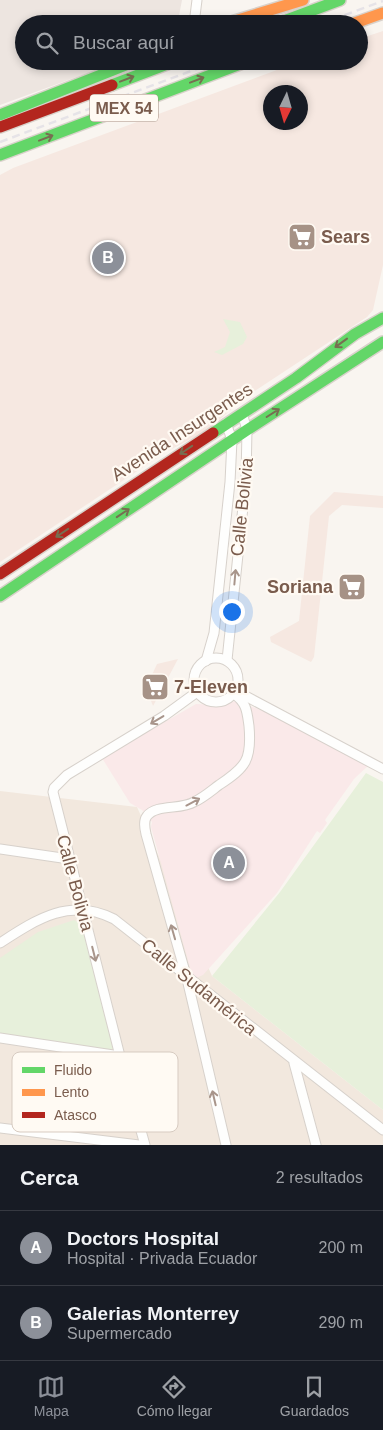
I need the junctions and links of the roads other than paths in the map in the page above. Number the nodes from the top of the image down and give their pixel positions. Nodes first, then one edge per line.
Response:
1 (197, 0) edge
2 (303, 0) edge
3 (340, 0) edge
4 (382, 14) edge
5 (195, 15) edge
6 (254, 15) edge
7 (300, 15) edge
8 (368, 19) edge
9 (114, 70) edge
10 (151, 70) edge
11 (224, 70) edge
12 (0, 116) edge
13 (0, 127) edge
14 (0, 155) edge
15 (383, 318) edge
16 (383, 342) edge
17 (242, 413) junction
18 (226, 423) junction
19 (247, 430) junction
20 (232, 440) junction
21 (54, 560) junction
22 (0, 574) edge
23 (0, 586) edge
24 (0, 596) edge
25 (227, 660) junction
26 (206, 661) junction
27 (197, 692) junction
28 (235, 692) junction
29 (383, 768) edge
30 (0, 849) edge
31 (69, 859) junction
32 (82, 910) junction
33 (0, 943) edge
34 (187, 979) junction
35 (0, 1038) edge
36 (93, 1052) edge
37 (119, 1052) edge
38 (294, 1063) junction
39 (383, 1130) edge
40 (19, 1132) edge
41 (141, 1132) edge
42 (56, 1140) edge
43 (139, 1145) edge
44 (145, 1145) edge
45 (226, 1145) edge
46 (316, 1145) edge

1 - 5 street
2 - 6 main road
3 - 7 main road
4 - 8 main road
9 - 12 main road, MEX 54
13 -> 10 main road, MEX 54
14 -> 11 main road, MEX 54
15 -> 17 main road, Avenida Insurgentes
19 -> 16 main road, Avenida Insurgentes
17 - 18 main road, Avenida Insurgentes
17 - 19 street, Calle Bolivia
18 - 20 street, Calle Bolivia
18 -> 22 main road, Avenida Insurgentes
19 - 20 main road, Avenida Insurgentes
25 -> 19 street, Calle Bolivia
21 -> 20 main road, Avenida Insurgentes
20 - 26 street, Calle Bolivia
21 - 23 main road
21 - 24 main road, Avenida Insurgentes
25 - 26 street
25 - 28 street
26 - 27 street
27 - 28 street
27 -> 31 street, Calle Bolivia
28 - 29 street
34 -> 28 street
30 - 31 street
31 - 32 street, Calle Bolivia
32 - 33 street, Calle Sudamérica
32 - 34 street, Calle Sudamérica
32 -> 37 street, Calle Bolivia
34 - 38 street, Calle Sudamérica
45 -> 34 street
35 - 36 street
38 - 39 street, Calle Sudamérica
38 - 46 street
40 - 42 street
41 - 44 street, Calle Bolivia
42 - 43 street

